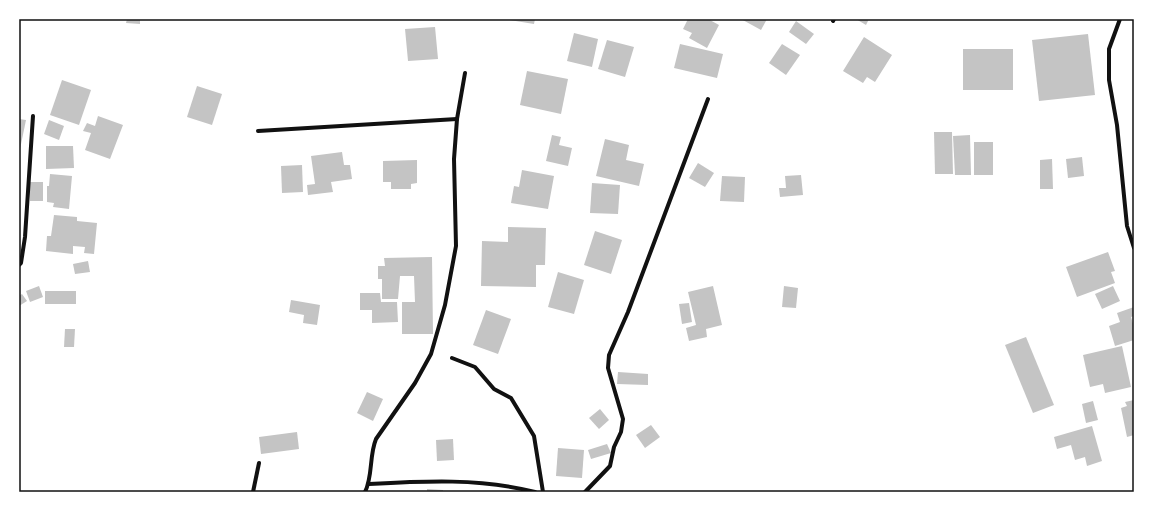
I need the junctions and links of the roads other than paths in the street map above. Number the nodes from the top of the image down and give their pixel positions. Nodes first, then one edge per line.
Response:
1 (1120, 19) edge
2 (465, 73) dead end
3 (708, 99) dead end
4 (33, 116) dead end
5 (458, 119) junction
6 (258, 131) dead end
7 (1134, 248) edge
8 (19, 264) edge
9 (452, 358) dead end
10 (259, 463) dead end
11 (369, 484) junction
12 (253, 492) edge
13 (365, 492) edge
14 (535, 492) edge
15 (543, 492) edge
16 (585, 492) edge

1 - 7 street
2 - 5 street
3 - 16 street
4 - 8 street
5 - 6 street
5 - 11 street
9 - 15 street
10 - 12 street
11 - 13 street
11 - 14 street

